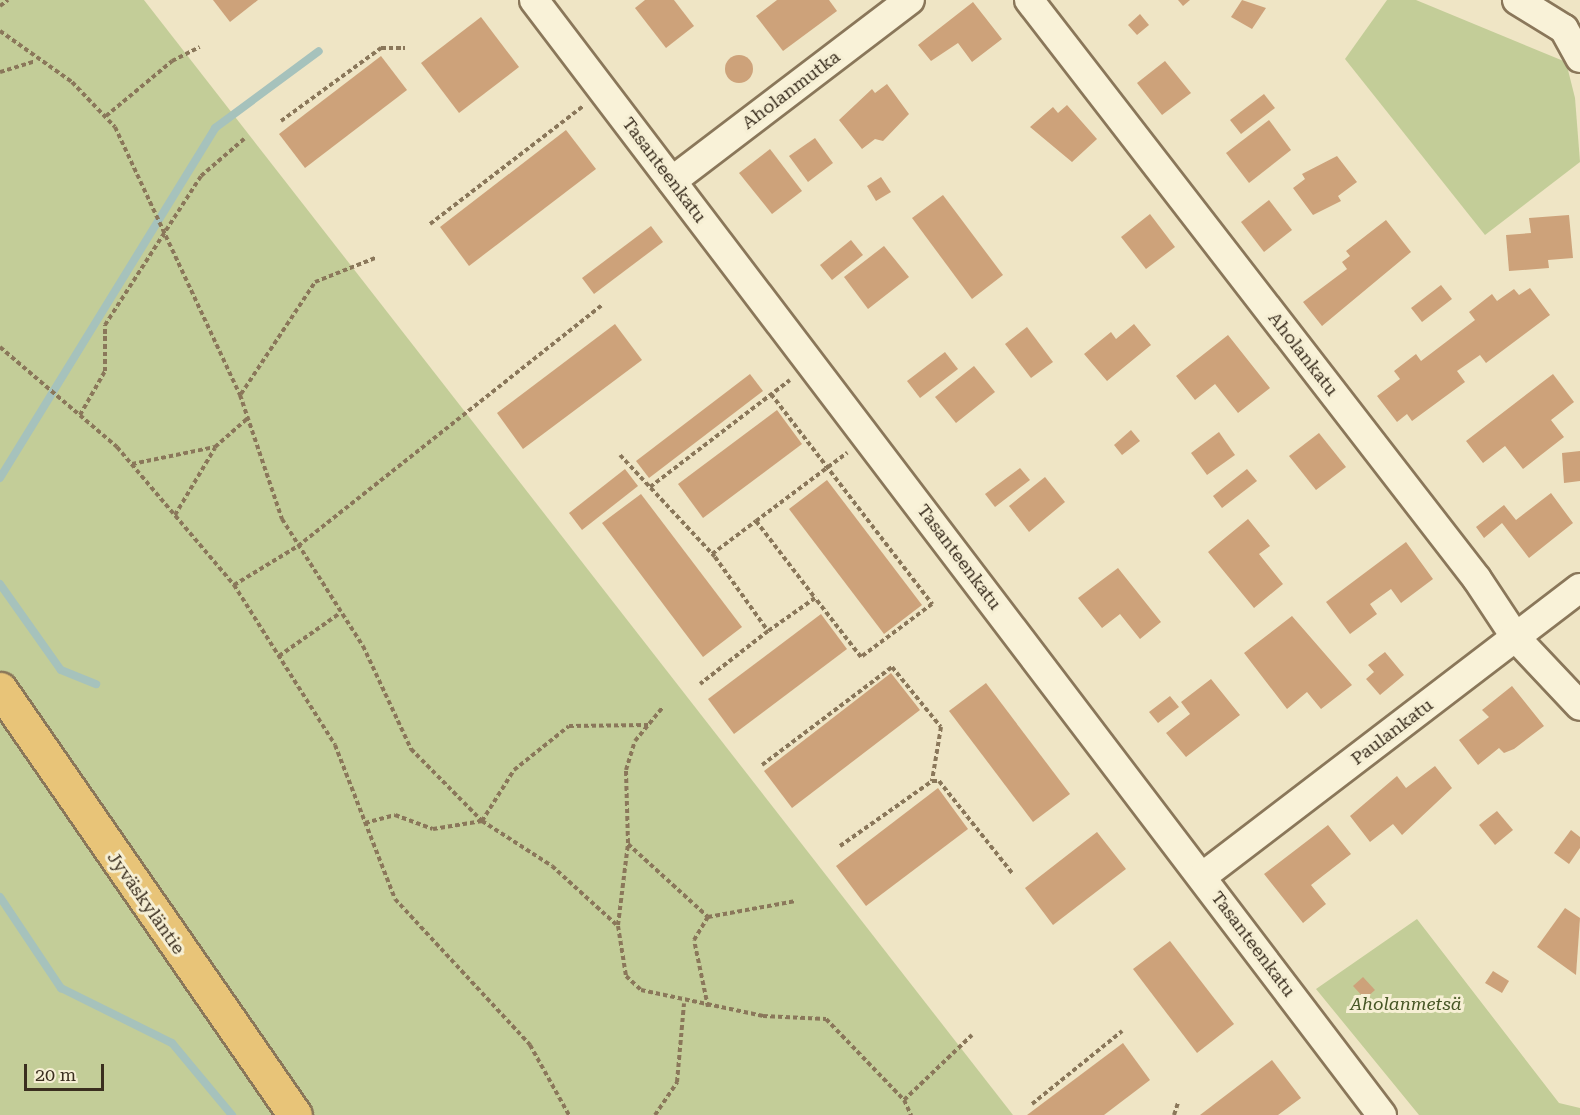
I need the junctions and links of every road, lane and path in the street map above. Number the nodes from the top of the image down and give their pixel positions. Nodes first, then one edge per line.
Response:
1 (8, 0) edge
2 (534, 0) edge
3 (910, 0) edge
4 (1029, 0) edge
5 (1517, 0) edge
6 (0, 6) edge
7 (0, 32) edge
8 (200, 48) dead end
9 (405, 48) dead end
10 (1580, 58) edge
11 (36, 60) junction
12 (0, 72) edge
13 (588, 102) dead end
14 (106, 116) junction
15 (281, 121) dead end
16 (244, 139) dead end
17 (672, 181) junction
18 (430, 224) dead end
19 (165, 238) junction
20 (375, 258) dead end
21 (602, 305) dead end
22 (0, 347) edge
23 (795, 376) dead end
24 (771, 394) junction
25 (240, 395) junction
26 (80, 415) junction
27 (249, 417) junction
28 (215, 447) junction
29 (852, 449) dead end
30 (620, 454) dead end
31 (132, 464) junction
32 (827, 468) junction
33 (650, 487) junction
34 (175, 515) junction
35 (756, 521) junction
36 (298, 546) junction
37 (712, 554) junction
38 (234, 585) junction
39 (1580, 588) edge
40 (815, 598) junction
41 (340, 614) junction
42 (768, 631) junction
43 (1516, 638) junction
44 (279, 656) junction
45 (700, 684) dead end
46 (0, 689) edge
47 (1580, 706) edge
48 (663, 707) dead end
49 (648, 725) junction
50 (762, 765) dead end
51 (932, 781) junction
52 (482, 821) junction
53 (365, 824) junction
54 (628, 843) junction
55 (840, 846) dead end
56 (1013, 874) dead end
57 (1203, 876) junction
58 (796, 901) dead end
59 (708, 917) junction
60 (618, 926) junction
61 (684, 1003) junction
62 (708, 1007) junction
63 (1122, 1031) dead end
64 (972, 1035) dead end
65 (904, 1100) junction
66 (1178, 1103) dead end
67 (1032, 1104) dead end
68 (295, 1115) edge
69 (569, 1115) edge
70 (655, 1115) edge
71 (911, 1115) edge
72 (1174, 1115) edge
73 (1382, 1115) edge

1 - 6 path
2 - 17 street, Tasanteenkatu
3 - 17 street, Aholanmutka
4 - 43 street, Aholankatu
5 - 10 street
7 - 11 path
8 - 14 path
9 - 15 path
11 - 12 path
11 - 14 path
13 - 18 path
14 - 19 path
16 - 19 path
17 - 57 street, Tasanteenkatu
19 - 25 path
19 - 26 path
20 - 25 path
21 - 36 path
22 - 26 path
23 - 24 path
24 - 32 path
24 - 33 path
25 - 27 path
26 - 31 path
27 - 28 path
27 - 36 path
28 - 31 path
28 - 34 path
29 - 32 path
30 - 33 path
31 - 34 path
32 - 35 path
32 - 40 path
33 - 37 path
34 - 38 path
35 - 37 path
35 - 40 path
36 - 38 path
36 - 41 path
37 - 42 path
38 - 44 path
39 - 43 street, Paulankatu
40 - 42 path
41 - 44 path
41 - 52 path
42 - 45 path
43 - 47 street, Aholankatu
43 - 57 street, Paulankatu
44 - 53 path
46 - 68 highway, Jyväskyläntie
48 - 49 path
49 - 52 path
49 - 54 path
50 - 51 path
51 - 55 path
51 - 56 path
52 - 53 path
52 - 60 path
53 - 69 path
54 - 59 path
54 - 60 path
57 - 73 street, Tasanteenkatu
58 - 59 path
59 - 62 path
60 - 61 path
61 - 62 path
61 - 70 path
62 - 65 path
63 - 67 path
64 - 65 path
65 - 71 path
66 - 72 path

